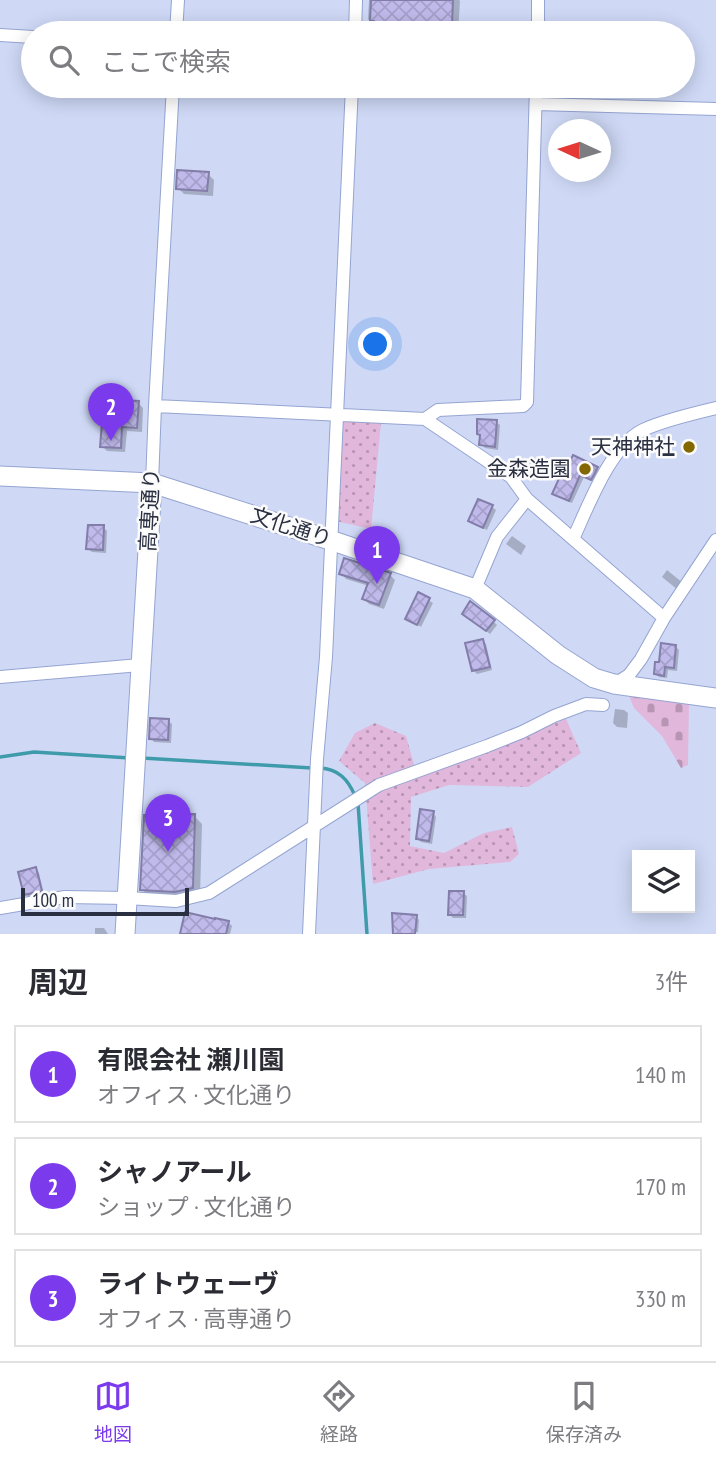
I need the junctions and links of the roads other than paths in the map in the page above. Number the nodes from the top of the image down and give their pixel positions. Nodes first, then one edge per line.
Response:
1 (178, 0) edge
2 (356, 0) edge
3 (538, 0) edge
4 (177, 21) edge
5 (355, 21) edge
6 (538, 21) edge
7 (0, 35) edge
8 (21, 36) edge
9 (172, 98) edge
10 (351, 98) edge
11 (536, 98) edge
12 (536, 104) junction
13 (716, 109) edge
14 (155, 406) junction
15 (716, 408) edge
16 (336, 415) junction
17 (425, 419) junction
18 (0, 476) edge
19 (152, 483) junction
20 (527, 499) junction
21 (573, 539) junction
22 (330, 540) junction
23 (716, 540) edge
24 (475, 589) junction
25 (664, 618) junction
26 (140, 666) junction
27 (0, 677) edge
28 (614, 684) junction
29 (716, 698) edge
30 (603, 705) dead end
31 (315, 827) junction
32 (127, 898) junction
33 (0, 908) edge
34 (125, 934) edge
35 (309, 934) edge

1 - 4 street
2 - 5 street
3 - 6 street
7 - 8 street
9 - 14 street, 高専通り
10 - 16 street
11 - 12 street
12 - 13 street
12 - 17 street
14 - 16 street
14 - 19 street, 高専通り
15 - 21 street
16 - 17 street
16 - 22 street
17 - 20 street
18 - 19 street, 文化通り
19 - 22 street, 文化通り
19 - 26 street, 高専通り
20 - 21 street
20 - 24 street
21 - 25 street
22 - 24 street, 文化通り
22 - 31 street
23 - 25 street
24 - 28 street, 文化通り
25 - 28 street
26 - 27 street
26 - 32 street, 高専通り
28 - 29 street, 文化通り
30 - 31 street
31 - 32 street
31 - 35 street
32 - 33 street
32 - 34 street, 高専通り

